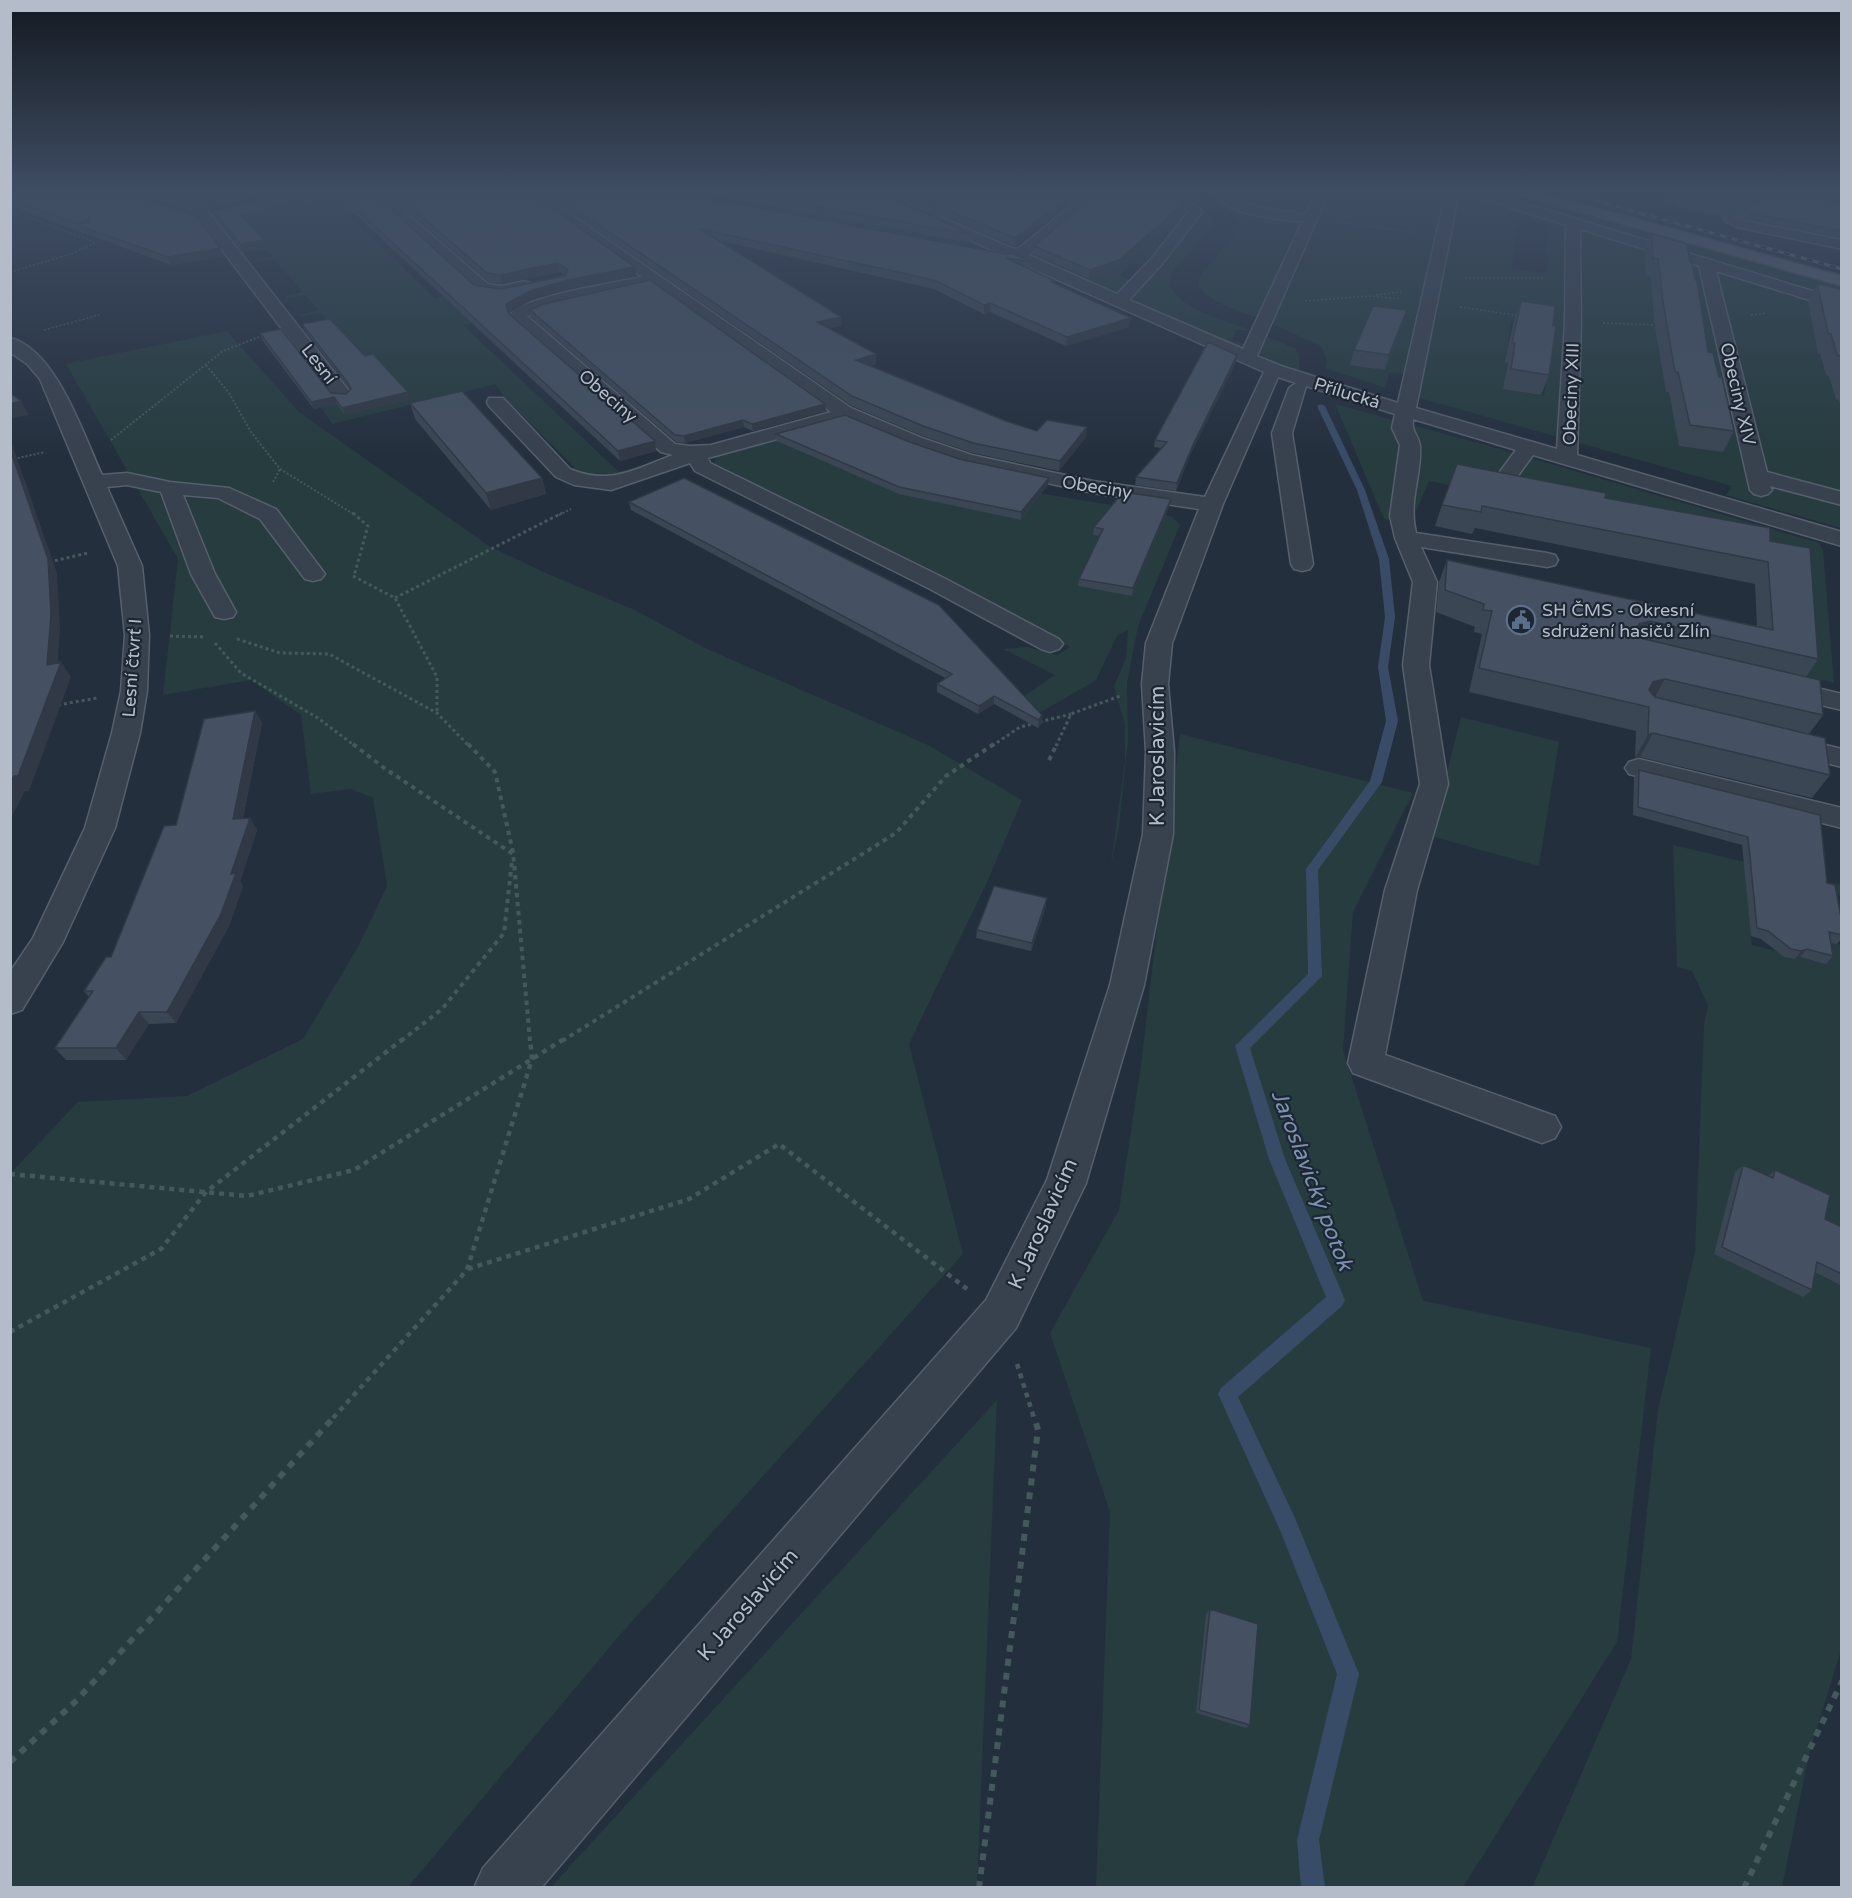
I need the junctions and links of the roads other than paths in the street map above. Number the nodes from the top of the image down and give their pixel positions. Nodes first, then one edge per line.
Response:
1 (257, 281) edge
2 (475, 281) edge
3 (648, 281) edge
4 (657, 281) edge
5 (1073, 281) edge
6 (1138, 281) edge
7 (1283, 281) edge
8 (1433, 281) edge
9 (1573, 281) edge
10 (1711, 281) edge
11 (1765, 281) edge
12 (535, 284) edge
13 (1119, 301) junction
14 (1842, 305) edge
15 (10, 343) edge
16 (1281, 375) junction
17 (342, 395) edge
18 (496, 402) dead end
19 (1405, 411) junction
20 (848, 413) junction
21 (1529, 447) junction
22 (696, 454) junction
23 (1567, 458) junction
24 (94, 482) junction
25 (170, 488) junction
26 (1499, 488) edge
27 (1842, 499) edge
28 (1212, 504) junction
29 (1406, 538) junction
30 (1842, 539) edge
31 (1547, 560) dead end
32 (1302, 564) dead end
33 (313, 574) road end
34 (224, 612) road end
35 (1050, 644) dead end
36 (1750, 681) edge
37 (1842, 702) edge
38 (1763, 739) edge
39 (1842, 758) edge
40 (1639, 768) edge
41 (1842, 818) edge
42 (10, 1001) edge
43 (1542, 1126) dead end
44 (502, 1887) edge

1 - 17 street, Lesní
2 - 12 street
3 - 22 street, Obeciny
4 - 20 street, Obeciny
5 - 13 street, Přílucká
6 - 13 street
7 - 16 street
8 - 19 street
9 - 23 street, Obeciny XIII
10 - 27 street, Obeciny XIV
11 - 14 street
13 - 16 street, Přílucká
15 - 24 street, Lesní čtvrť I
16 - 19 street, Přílucká
16 - 28 street, K Jaroslavicím
16 - 32 street
18 - 22 street
19 - 21 street, Přílucká
19 - 29 street
20 - 22 street, Obeciny
20 - 28 street, Obeciny
21 - 23 street, Přílucká
21 - 26 street
22 - 35 street
23 - 30 street, Přílucká
24 - 25 street
24 - 42 street, Lesní čtvrť I
25 - 33 street
25 - 34 street
28 - 44 street, K Jaroslavicím
29 - 31 street
29 - 43 street
36 - 37 street
38 - 39 street
40 - 41 street

